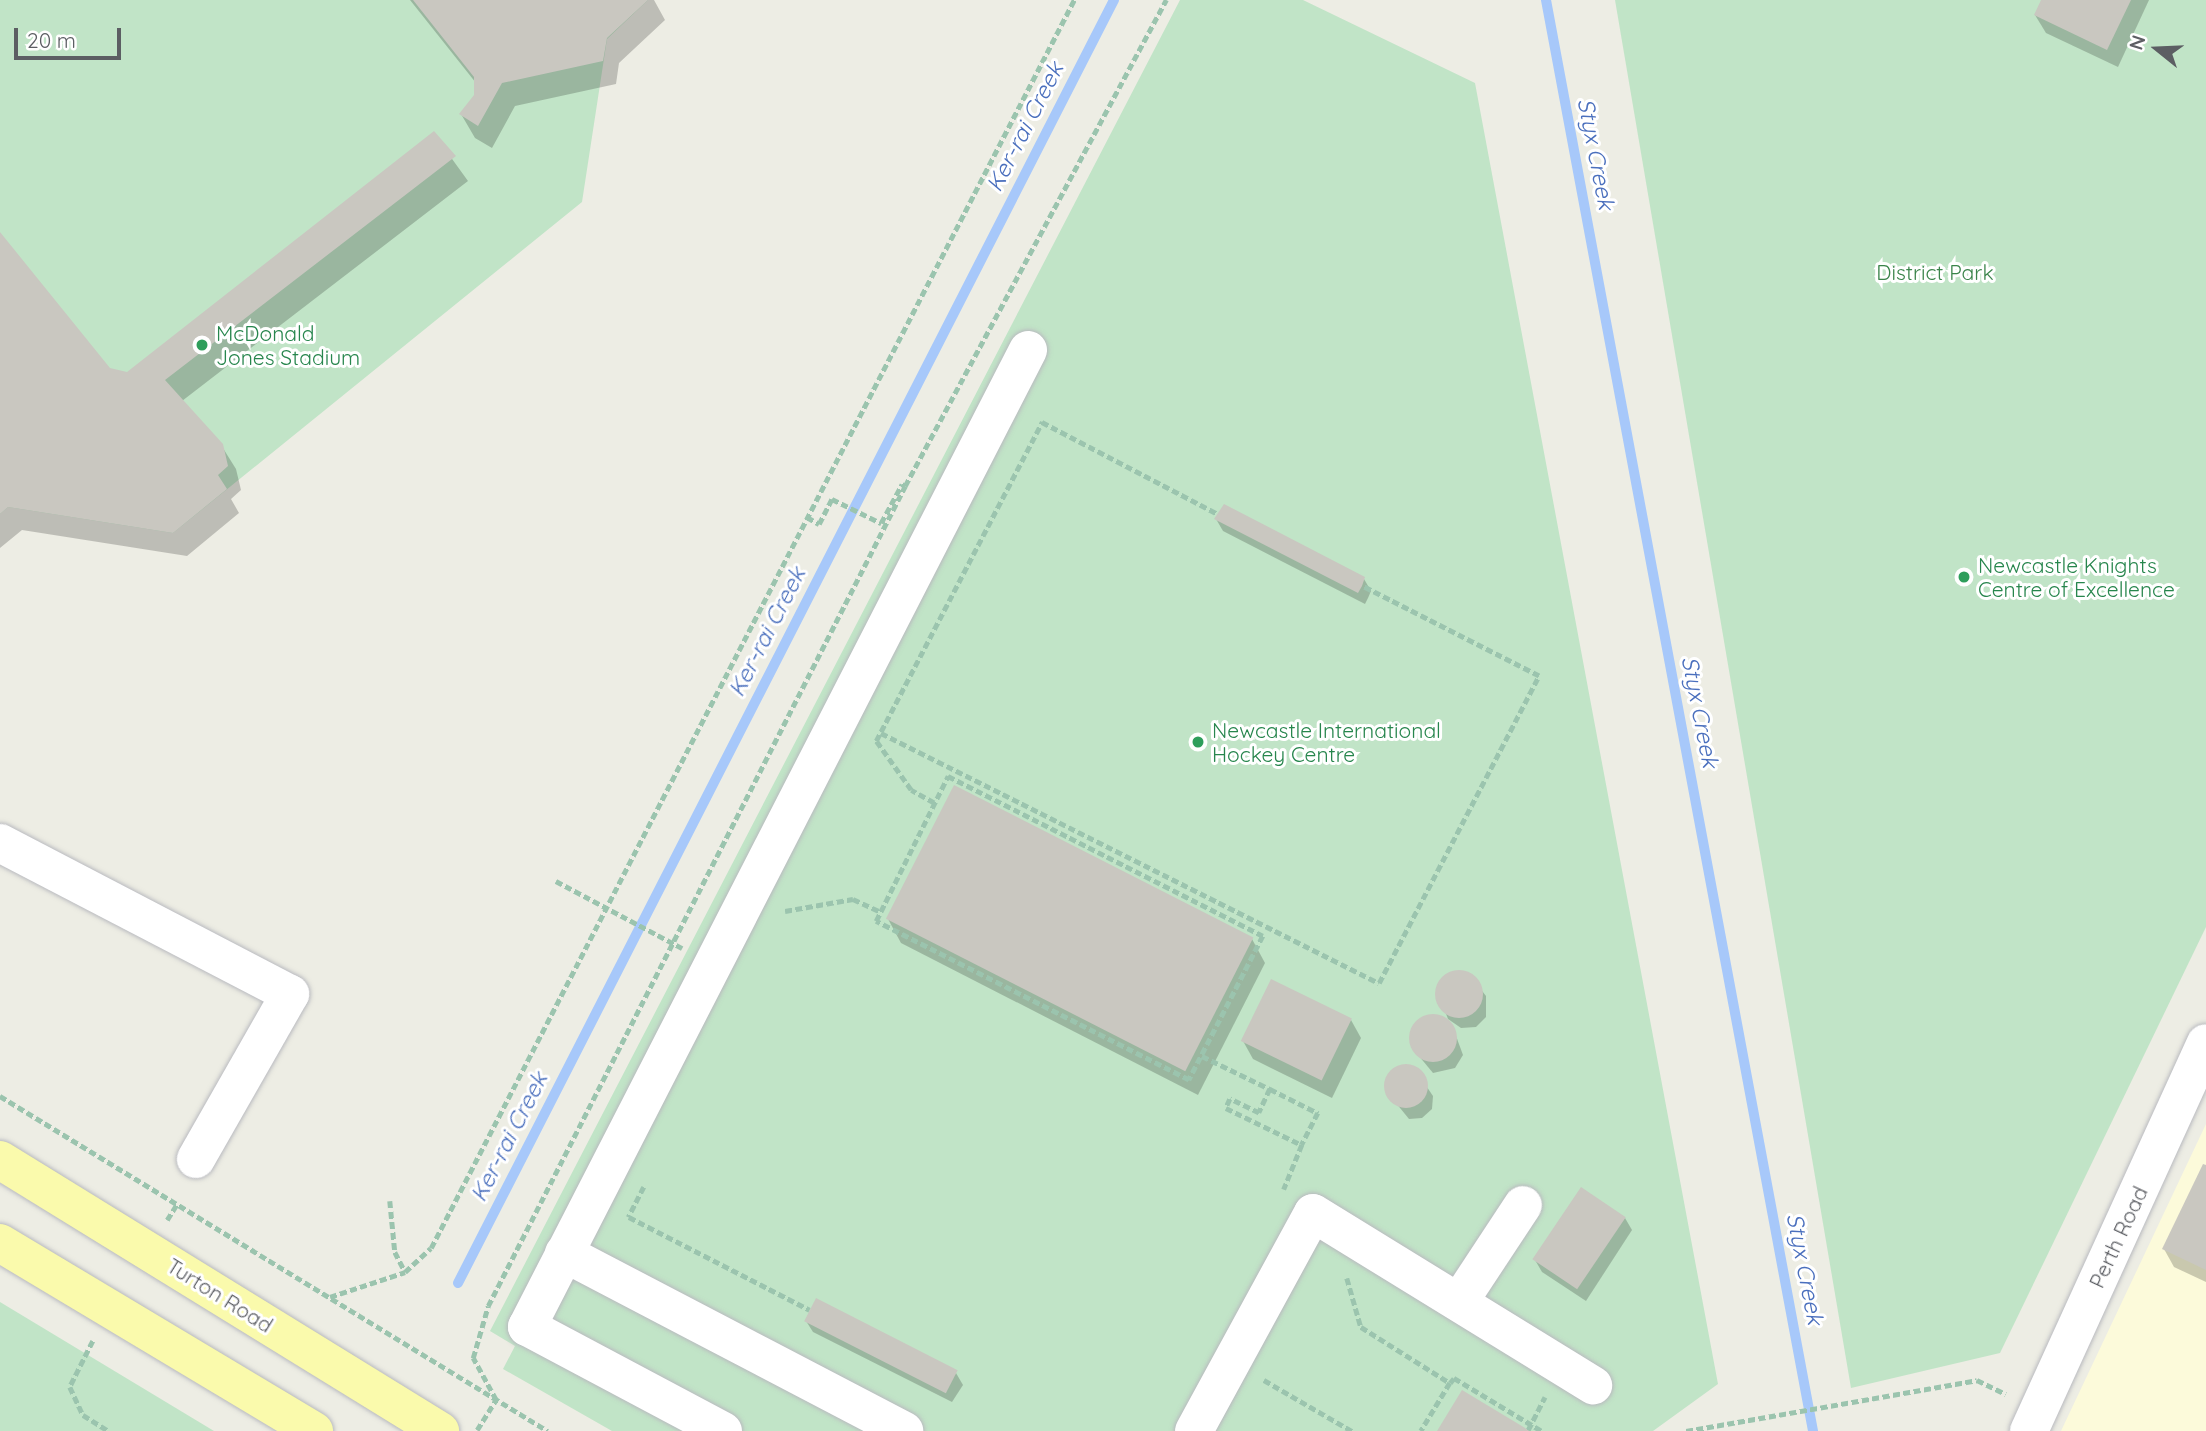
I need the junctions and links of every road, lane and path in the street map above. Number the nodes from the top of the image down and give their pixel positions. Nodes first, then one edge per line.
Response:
1 (1074, 0) edge
2 (1166, 0) edge
3 (1028, 350) dead end
4 (905, 486) junction
5 (1218, 514) dead end
6 (807, 517) junction
7 (1362, 586) dead end
8 (881, 733) junction
9 (934, 803) junction
10 (0, 843) edge
11 (910, 853) junction
12 (918, 857) dead end
13 (556, 881) dead end
14 (606, 909) junction
15 (881, 912) junction
16 (780, 921) dead end
17 (663, 938) dead end
18 (2206, 1043) edge
19 (1202, 1056) junction
20 (1270, 1090) junction
21 (0, 1096) edge
22 (1302, 1145) junction
23 (196, 1159) dead end
24 (0, 1160) edge
25 (648, 1180) dead end
26 (390, 1201) dead end
27 (1278, 1202) dead end
28 (1523, 1205) dead end
29 (1297, 1240) junction
30 (0, 1243) edge
31 (564, 1253) junction
32 (405, 1272) junction
33 (330, 1297) junction
34 (1459, 1302) junction
35 (810, 1310) dead end
36 (112, 1311) junction
37 (1450, 1383) junction
38 (1593, 1385) dead end
39 (1253, 1388) dead end
40 (496, 1399) junction
41 (2034, 1420) edge
42 (110, 1431) edge
43 (314, 1431) edge
44 (440, 1431) edge
45 (477, 1431) edge
46 (548, 1431) edge
47 (723, 1431) edge
48 (904, 1431) edge
49 (1194, 1431) edge
50 (1352, 1431) edge
51 (1421, 1431) edge
52 (1542, 1431) edge
53 (1686, 1431) edge

1 - 6 path
2 - 4 path
3 - 31 street
4 - 6 path
4 - 40 path
5 - 8 path
6 - 14 path
7 - 8 path
8 - 9 path
9 - 11 path
9 - 19 path
10 - 23 street
11 - 12 path
11 - 15 path
13 - 14 path
14 - 17 path
14 - 32 path
15 - 16 path
15 - 19 path
18 - 41 street, Perth Road
19 - 20 path
20 - 22 path
20 - 22 path
21 - 33 path
22 - 27 path
24 - 44 main road, Turton Road
25 - 35 path
26 - 32 path
28 - 34 street
29 - 34 street
29 - 37 path
29 - 49 street
30 - 36 main road
31 - 47 street
31 - 48 street
32 - 33 path
33 - 40 path
34 - 38 street
36 - 42 path
36 - 43 main road
37 - 51 path
37 - 52 path
39 - 50 path
40 - 45 path
40 - 46 path
41 - 53 path

